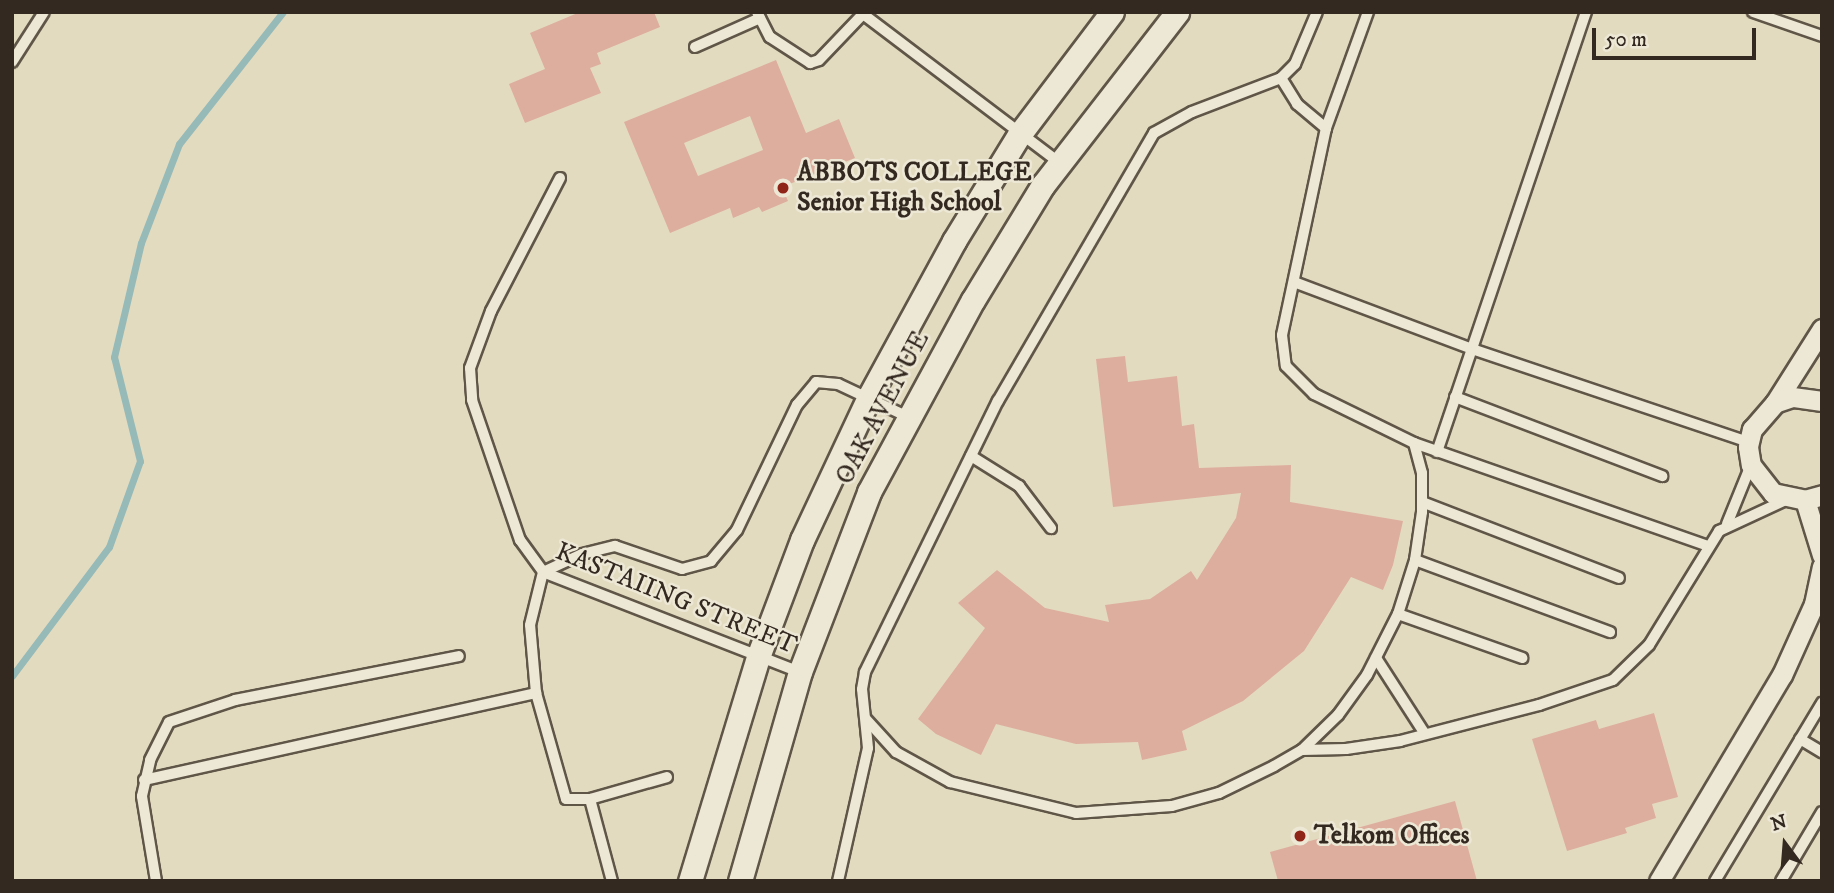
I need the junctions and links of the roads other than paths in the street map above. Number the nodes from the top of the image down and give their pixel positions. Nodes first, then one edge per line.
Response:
1 (44, 12) edge
2 (1112, 12) edge
3 (1177, 12) edge
4 (1317, 12) edge
5 (1368, 12) edge
6 (1586, 12) edge
7 (1753, 12) edge
8 (759, 15) edge
9 (1822, 36) edge
10 (695, 47) dead end
11 (12, 62) edge
12 (1281, 78) junction
13 (1326, 128) junction
14 (1019, 135) junction
15 (1059, 162) junction
16 (560, 178) dead end
17 (1294, 282) junction
18 (1822, 328) edge
19 (1472, 349) junction
20 (869, 397) junction
21 (1455, 397) junction
22 (1822, 401) edge
23 (1775, 403) junction
24 (908, 417) junction
25 (1749, 442) junction
26 (1414, 443) junction
27 (1437, 452) junction
28 (971, 456) junction
29 (1751, 465) junction
30 (1662, 476) dead end
31 (1805, 498) edge
32 (1422, 502) junction
33 (1727, 524) junction
34 (1051, 528) dead end
35 (1706, 545) junction
36 (1822, 555) edge
37 (1415, 560) junction
38 (1822, 568) edge
39 (543, 572) junction
40 (1619, 579) dead end
41 (1398, 614) junction
42 (1610, 632) dead end
43 (459, 656) dead end
44 (758, 657) junction
45 (1376, 658) junction
46 (1521, 659) dead end
47 (800, 672) junction
48 (536, 693) junction
49 (1822, 703) edge
50 (865, 718) junction
51 (1425, 734) junction
52 (1800, 740) junction
53 (1301, 750) junction
54 (1822, 752) edge
55 (667, 777) dead end
56 (144, 780) junction
57 (590, 799) junction
58 (1822, 812) edge
59 (156, 881) edge
60 (612, 881) edge
61 (690, 881) edge
62 (740, 881) edge
63 (838, 881) edge
64 (1659, 881) edge
65 (1715, 881) edge
66 (1782, 881) edge

1 - 11 lane
2 - 14 street, OAK AVENUE
3 - 15 street, OAK AVENUE
4 - 12 lane
5 - 13 lane
6 - 19 lane
7 - 9 lane
8 - 10 lane
8 - 14 lane
12 - 13 lane
12 - 28 lane
13 - 17 lane
14 - 15 lane
14 - 20 street, OAK AVENUE
15 - 24 street, OAK AVENUE
16 - 39 lane, KASTAIING STREET
17 - 19 lane
17 - 26 lane
18 - 23 street
19 - 21 lane
19 - 25 lane
20 - 24 lane
20 - 39 lane
20 - 44 street, OAK AVENUE
21 - 27 lane
21 - 30 lane
22 - 23 street
23 - 25 street
24 - 47 street, OAK AVENUE
25 - 29 street
26 - 27 lane
26 - 32 lane
27 - 35 lane
28 - 34 lane
28 - 50 lane
29 - 31 street
29 - 33 lane
31 - 33 lane
31 - 36 street
32 - 37 lane
32 - 40 lane
33 - 35 lane
35 - 51 lane
37 - 41 lane
37 - 42 lane
38 - 64 street
39 - 44 lane, KASTAIING STREET
39 - 48 lane
41 - 45 lane
41 - 46 lane
43 - 56 lane
44 - 47 lane, KASTAIING STREET
44 - 61 street, OAK AVENUE
45 - 51 lane
45 - 53 lane
47 - 62 street, OAK AVENUE
48 - 56 lane
48 - 57 lane
49 - 52 lane
50 - 53 lane
50 - 63 lane
51 - 53 lane
52 - 54 lane
52 - 65 lane
55 - 57 lane
56 - 59 lane
57 - 60 lane
58 - 66 lane

